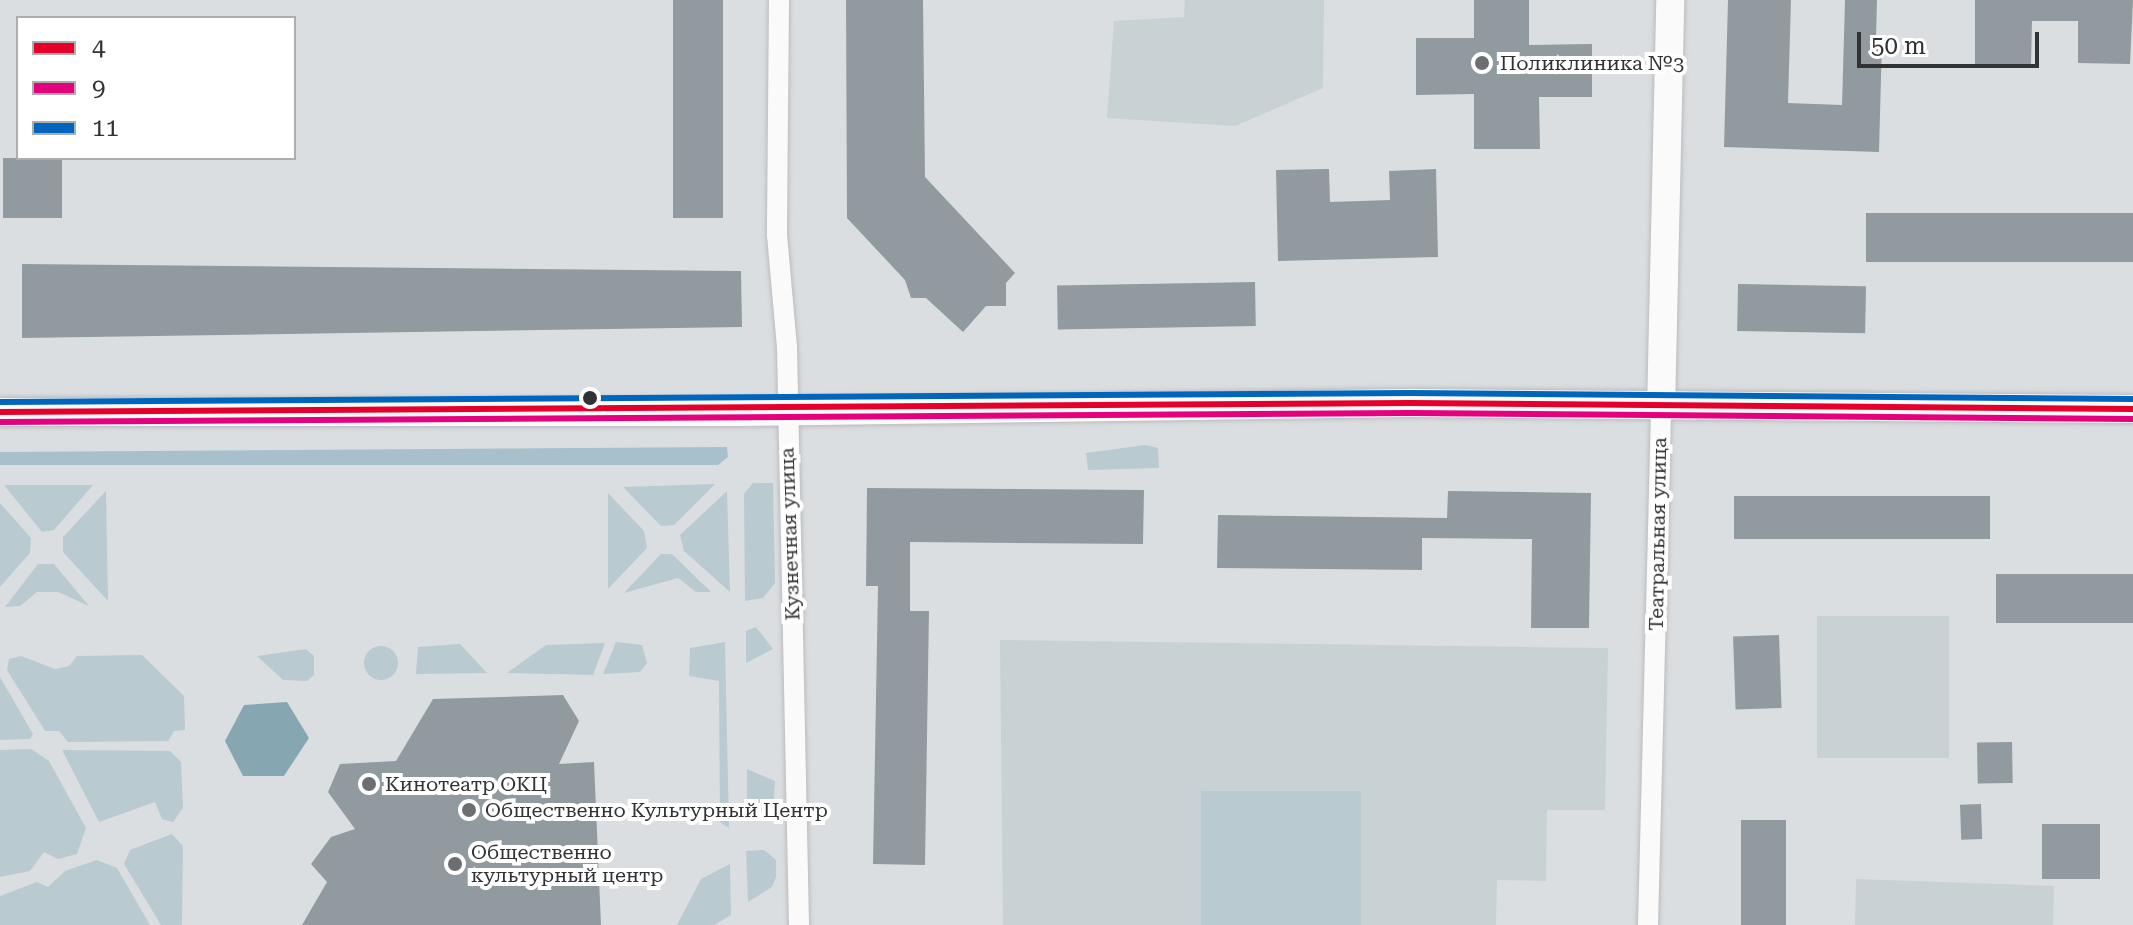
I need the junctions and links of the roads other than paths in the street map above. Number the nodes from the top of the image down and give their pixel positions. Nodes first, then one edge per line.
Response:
1 (779, 0) edge
2 (1670, 0) edge
3 (2133, 409) edge
4 (1661, 410) junction
5 (0, 412) edge
6 (786, 412) junction
7 (799, 925) edge
8 (1648, 925) edge

1 - 6 street, Кузнечная улица
2 - 4 main road, Театральная улица
3 - 4 main road
4 - 6 main road
4 - 8 street, Театральная улица
5 - 6 main road
6 - 7 street, Кузнечная улица

